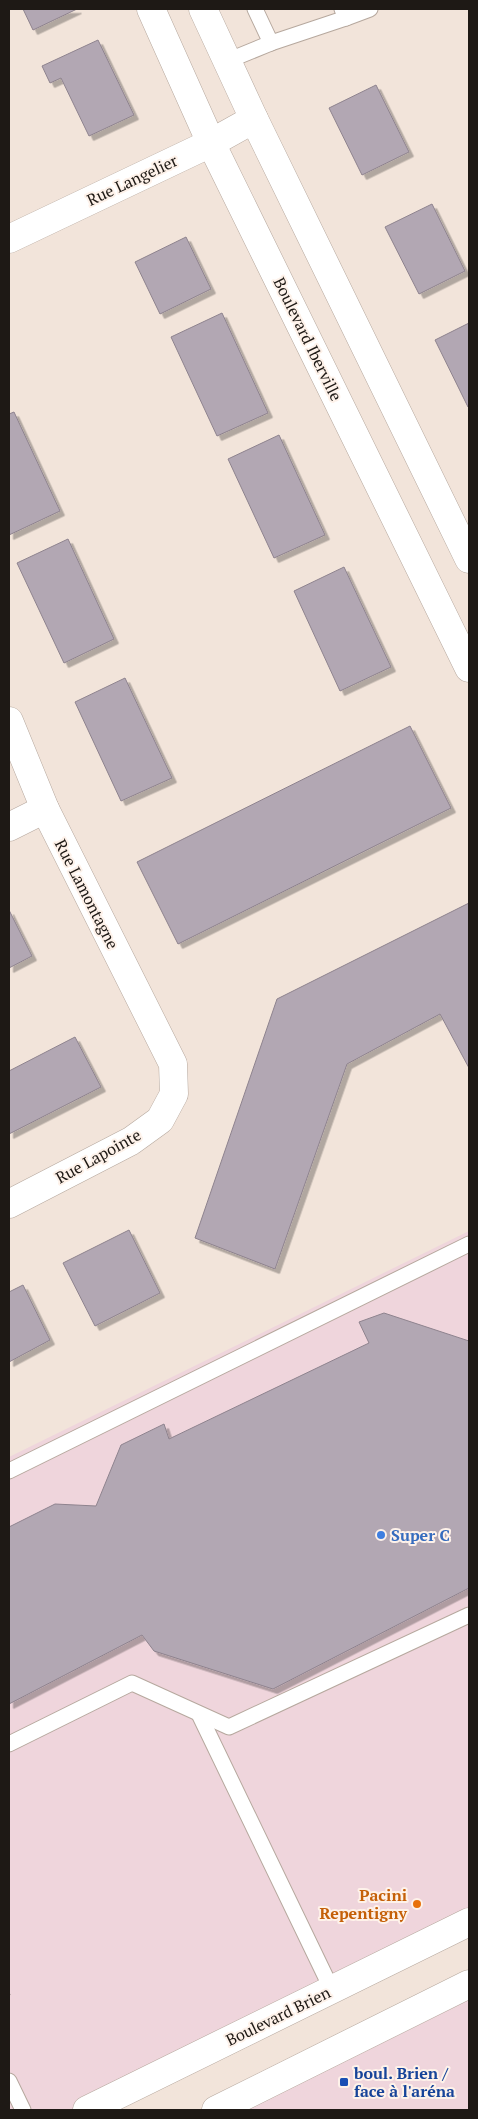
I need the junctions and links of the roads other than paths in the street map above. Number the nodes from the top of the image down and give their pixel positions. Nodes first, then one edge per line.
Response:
1 (151, 9) edge
2 (202, 9) edge
3 (255, 9) edge
4 (370, 9) edge
5 (344, 13) edge
6 (271, 43) junction
7 (227, 61) junction
8 (254, 120) junction
9 (211, 143) junction
10 (9, 239) edge
11 (469, 559) edge
12 (463, 640) edge
13 (469, 668) edge
14 (9, 721) edge
15 (45, 809) junction
16 (9, 827) edge
17 (173, 1064) joint
18 (9, 1204) edge
19 (469, 1244) edge
20 (9, 1471) edge
21 (469, 1615) edge
22 (199, 1714) junction
23 (9, 1744) edge
24 (469, 1922) edge
25 (469, 1984) edge
26 (332, 1990) junction
27 (9, 2081) edge
28 (23, 2110) edge
29 (87, 2110) edge
30 (216, 2110) edge

1 - 9 street, Boulevard Iberville
2 - 7 street
3 - 6 lane
4 - 5 lane
5 - 6 lane
6 - 7 lane
7 - 8 street
8 - 9 street, Rue Langelier
8 - 11 street
9 - 10 street, Rue Langelier
9 - 12 street, Boulevard Iberville
12 - 13 street, Boulevard Iberville
14 - 15 street, Rue Lamontagne
15 - 16 street
15 - 17 street, Rue Lamontagne
17 - 18 street, Rue Lapointe
19 - 20 lane
21 - 22 lane
22 - 23 lane
22 - 26 lane
24 - 26 street, Boulevard Brien
25 - 30 street
26 - 29 street, Boulevard Brien
27 - 28 lane

